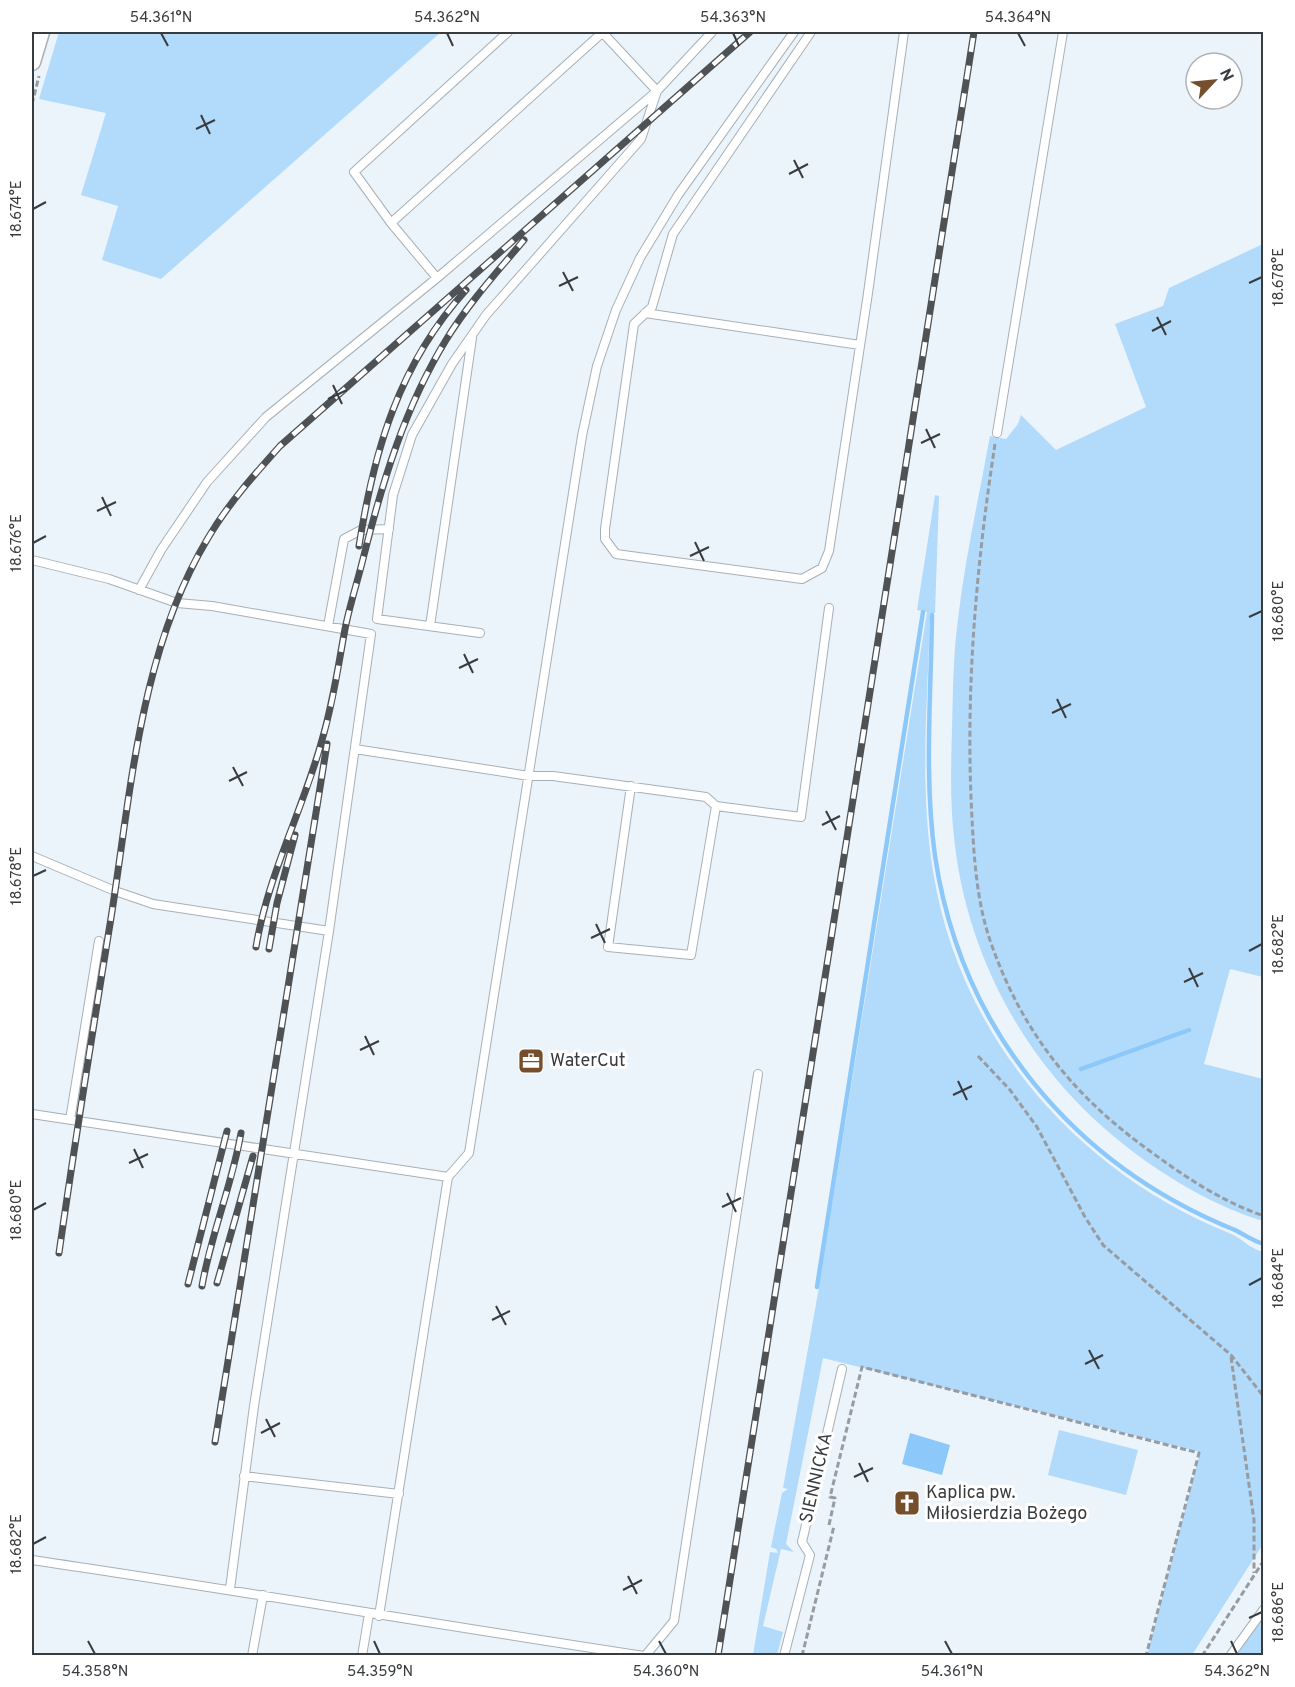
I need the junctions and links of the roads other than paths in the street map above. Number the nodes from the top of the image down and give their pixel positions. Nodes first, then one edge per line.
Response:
1 (41, 32) edge
2 (508, 32) edge
3 (603, 32) edge
4 (712, 32) edge
5 (794, 32) edge
6 (811, 32) edge
7 (904, 32) edge
8 (1063, 32) edge
9 (32, 62) edge
10 (657, 91) junction
11 (391, 222) junction
12 (437, 278) junction
13 (645, 313) junction
14 (472, 334) junction
15 (861, 345) junction
16 (997, 432) road end
17 (389, 529) junction
18 (32, 560) edge
19 (139, 590) junction
20 (830, 608) dead end
21 (328, 626) junction
22 (430, 626) junction
23 (480, 633) dead end
24 (355, 749) junction
25 (529, 776) junction
26 (632, 786) junction
27 (716, 806) junction
28 (32, 856) edge
29 (329, 931) junction
30 (99, 941) dead end
31 (758, 1074) dead end
32 (32, 1114) edge
33 (70, 1120) junction
34 (294, 1156) junction
35 (448, 1177) junction
36 (842, 1369) dead end
37 (244, 1476) junction
38 (399, 1494) junction
39 (32, 1560) edge
40 (230, 1589) junction
41 (262, 1594) junction
42 (1263, 1609) edge
43 (369, 1614) junction
44 (379, 1616) junction
45 (252, 1656) edge
46 (362, 1656) edge
47 (644, 1656) edge
48 (784, 1656) edge
49 (1230, 1656) edge

1 - 9 street
2 - 11 lane
3 - 10 lane
3 - 11 lane
4 - 10 lane
5 - 25 lane
6 - 13 lane
7 - 15 lane
8 - 16 lane
10 - 12 lane
10 - 14 lane
11 - 12 lane
12 - 19 lane
13 - 15 lane
13 - 15 lane
14 - 17 lane
14 - 22 lane
17 - 21 lane
17 - 22 lane
18 - 19 lane
19 - 21 lane
20 - 27 lane
21 - 24 lane
22 - 23 lane
24 - 25 lane
24 - 29 lane
25 - 26 lane
25 - 35 lane
26 - 27 lane
26 - 27 lane
28 - 29 lane
29 - 34 lane
30 - 33 lane
31 - 47 lane
32 - 33 lane
33 - 34 lane
34 - 35 lane
34 - 37 lane
35 - 38 lane
36 - 48 lane, SIENNICKA
37 - 38 lane
37 - 40 lane
38 - 44 lane
39 - 40 lane
40 - 41 lane
41 - 43 lane
41 - 45 lane
42 - 49 lane
43 - 44 lane
43 - 46 lane
44 - 47 lane

